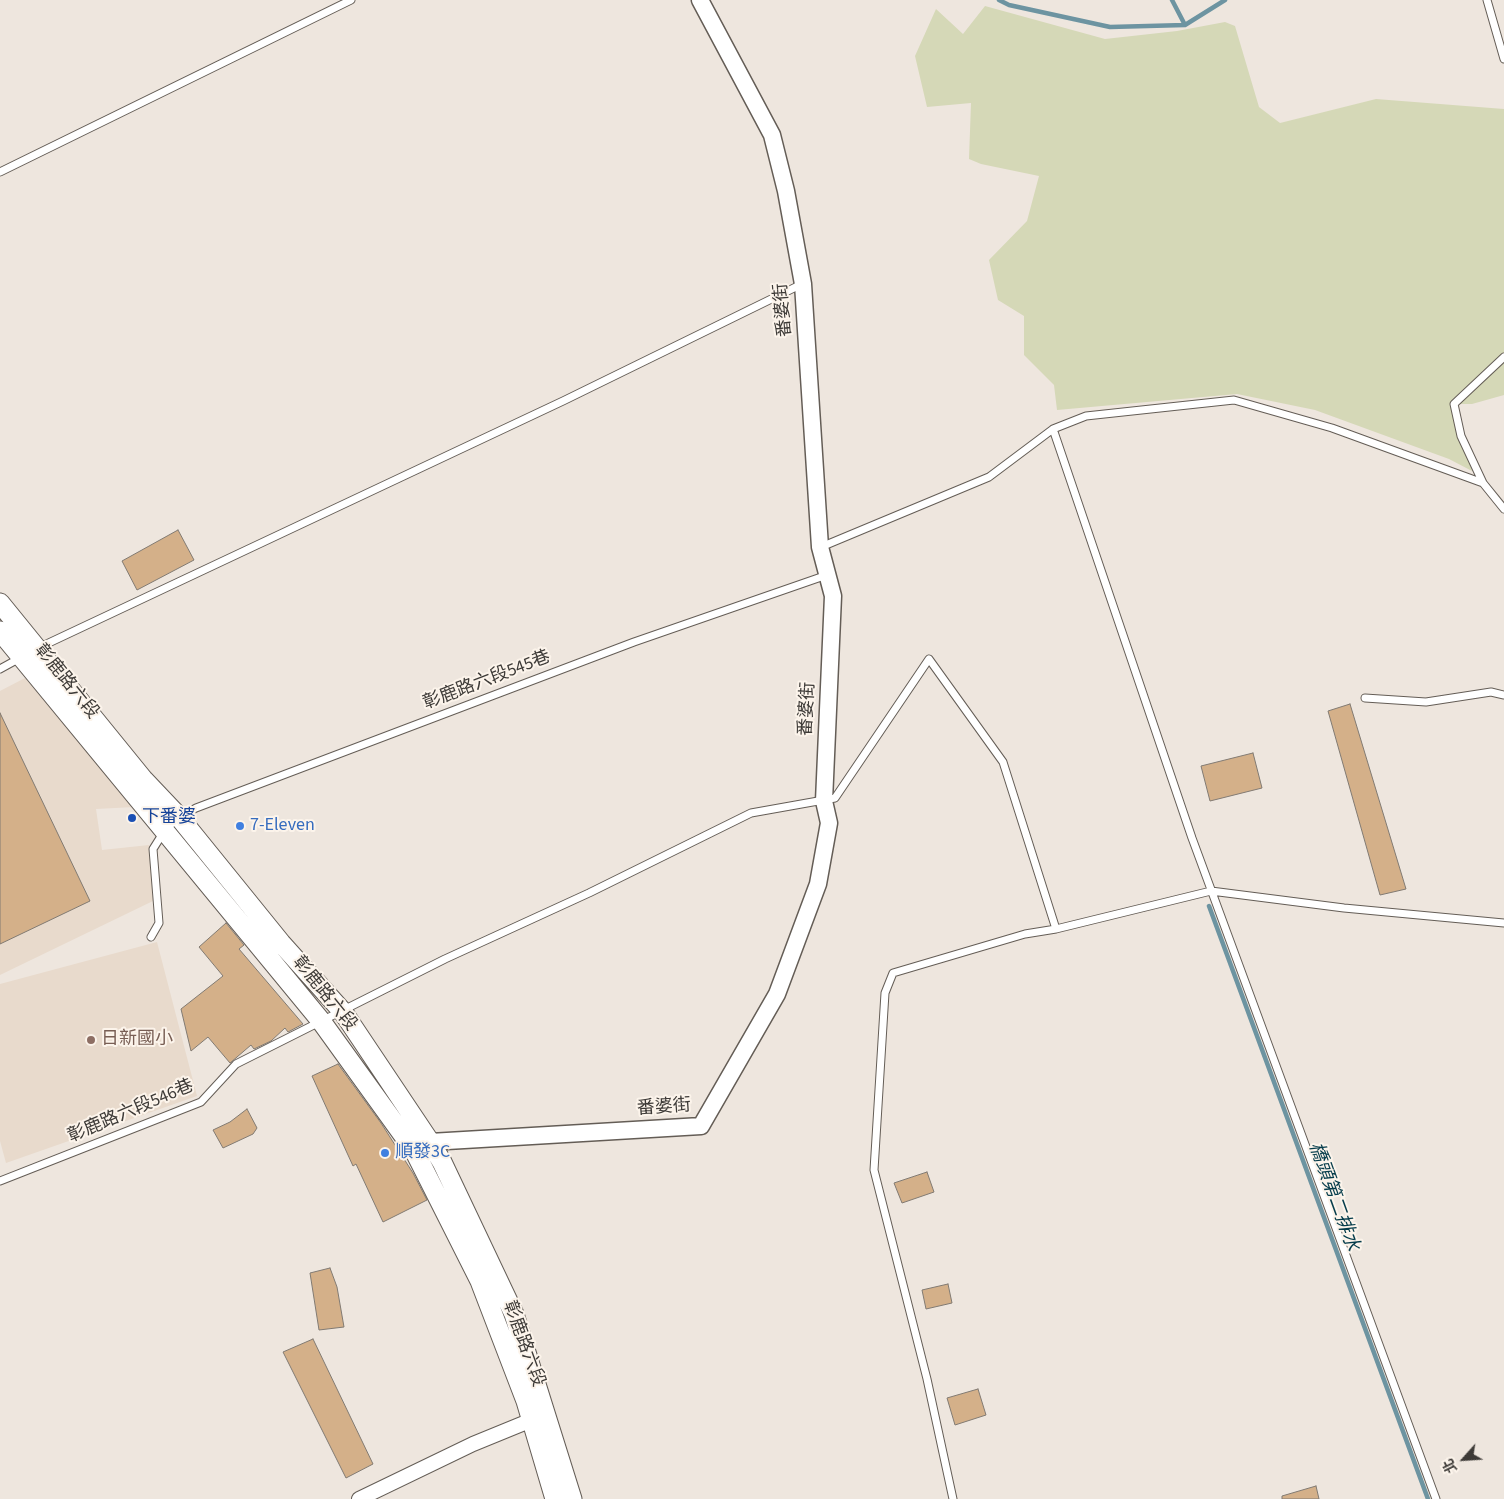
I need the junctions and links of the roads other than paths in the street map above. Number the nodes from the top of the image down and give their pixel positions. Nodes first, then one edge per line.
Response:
1 (351, 0) edge
2 (700, 0) edge
3 (1488, 0) edge
4 (1504, 59) edge
5 (0, 172) edge
6 (803, 284) junction
7 (1504, 357) edge
8 (1053, 429) junction
9 (1483, 483) junction
10 (1504, 509) edge
11 (820, 547) junction
12 (827, 574) junction
13 (0, 603) edge
14 (0, 631) edge
15 (31, 652) junction
16 (0, 669) edge
17 (1504, 695) edge
18 (1365, 698) dead end
19 (824, 801) junction
20 (179, 817) junction
21 (165, 830) junction
22 (1211, 891) junction
23 (1504, 923) edge
24 (1056, 929) junction
25 (151, 936) dead end
26 (343, 1012) junction
27 (321, 1021) junction
28 (422, 1146) junction
29 (0, 1181) edge
30 (539, 1417) junction
31 (360, 1499) edge
32 (555, 1499) edge
33 (572, 1499) edge
34 (953, 1499) edge
35 (1436, 1499) edge

1 - 5 lane
2 - 6 street, 番婆街
3 - 4 lane
6 - 11 street, 番婆街
6 - 15 lane
7 - 9 lane
8 - 9 lane
8 - 11 lane
8 - 22 lane
9 - 10 lane
11 - 12 street, 番婆街
12 - 19 street, 番婆街
12 - 20 lane, 彰鹿路六段545巷
13 - 15 main road, 彰鹿路六段
14 - 15 main road, 彰鹿路六段
15 - 16 lane
15 - 20 main road, 彰鹿路六段
15 - 21 main road, 彰鹿路六段
17 - 18 lane
19 - 24 lane
19 - 26 lane, 彰鹿路六段546巷
19 - 28 street, 番婆街
20 - 21 lane, 彰鹿路六段545巷
20 - 26 main road, 彰鹿路六段
21 - 25 lane, 彰鹿路六段545巷
21 - 27 main road, 彰鹿路六段
22 - 23 lane
22 - 24 lane
22 - 35 lane
24 - 34 lane
26 - 27 lane, 彰鹿路六段546巷
26 - 28 main road, 彰鹿路六段
27 - 28 main road, 彰鹿路六段
27 - 29 lane, 彰鹿路六段546巷
28 - 30 main road, 彰鹿路六段
30 - 31 street
30 - 32 main road, 彰鹿路六段
30 - 33 main road, 彰鹿路六段

